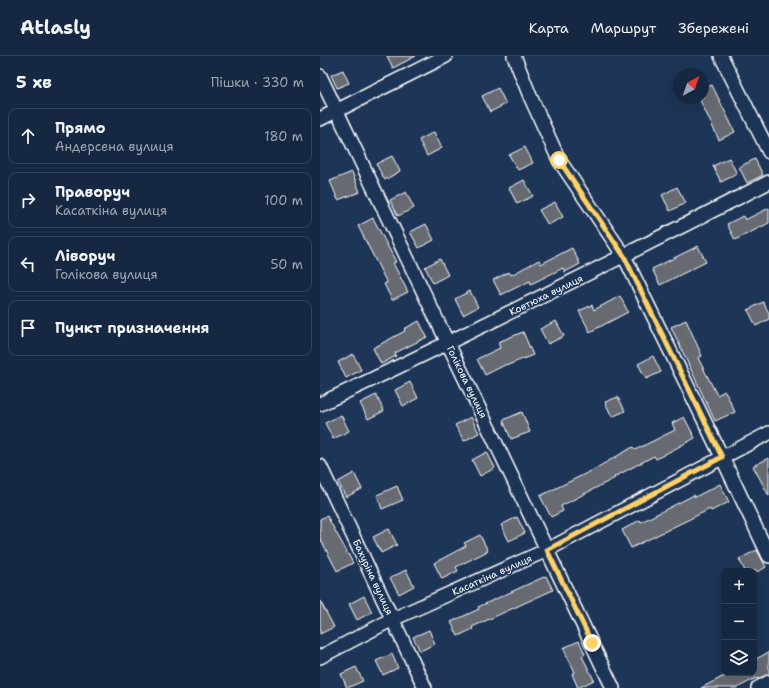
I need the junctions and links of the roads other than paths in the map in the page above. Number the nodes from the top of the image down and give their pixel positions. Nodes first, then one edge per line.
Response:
1 (446, 56) edge
2 (514, 56) edge
3 (721, 56) edge
4 (320, 76) edge
5 (337, 111) junction
6 (320, 119) edge
7 (769, 152) edge
8 (769, 182) edge
9 (624, 256) junction
10 (448, 344) junction
11 (320, 404) edge
12 (769, 433) edge
13 (722, 457) junction
14 (320, 466) edge
15 (547, 550) junction
16 (769, 556) edge
17 (393, 619) junction
18 (320, 657) edge
19 (769, 682) edge
20 (425, 688) edge
21 (614, 688) edge
22 (758, 688) edge

1 - 5 street
2 - 9 street
3 - 7 street
4 - 5 street, Голікова вулиця
5 - 6 street
5 - 10 street, Голікова вулиця
8 - 9 street, Ковтюха вулиця
9 - 10 street, Ковтюха вулиця
9 - 13 street
10 - 11 street, Ковтюха вулиця
10 - 15 street, Голікова вулиця
12 - 13 street, Касаткіна вулиця
13 - 15 street, Касаткіна вулиця
13 - 16 street
14 - 17 street, Бахуріна вулиця
15 - 17 street, Касаткіна вулиця
15 - 21 street, Голікова вулиця
17 - 18 street, Касаткіна вулиця
17 - 20 street, Бахуріна вулиця
19 - 22 street

